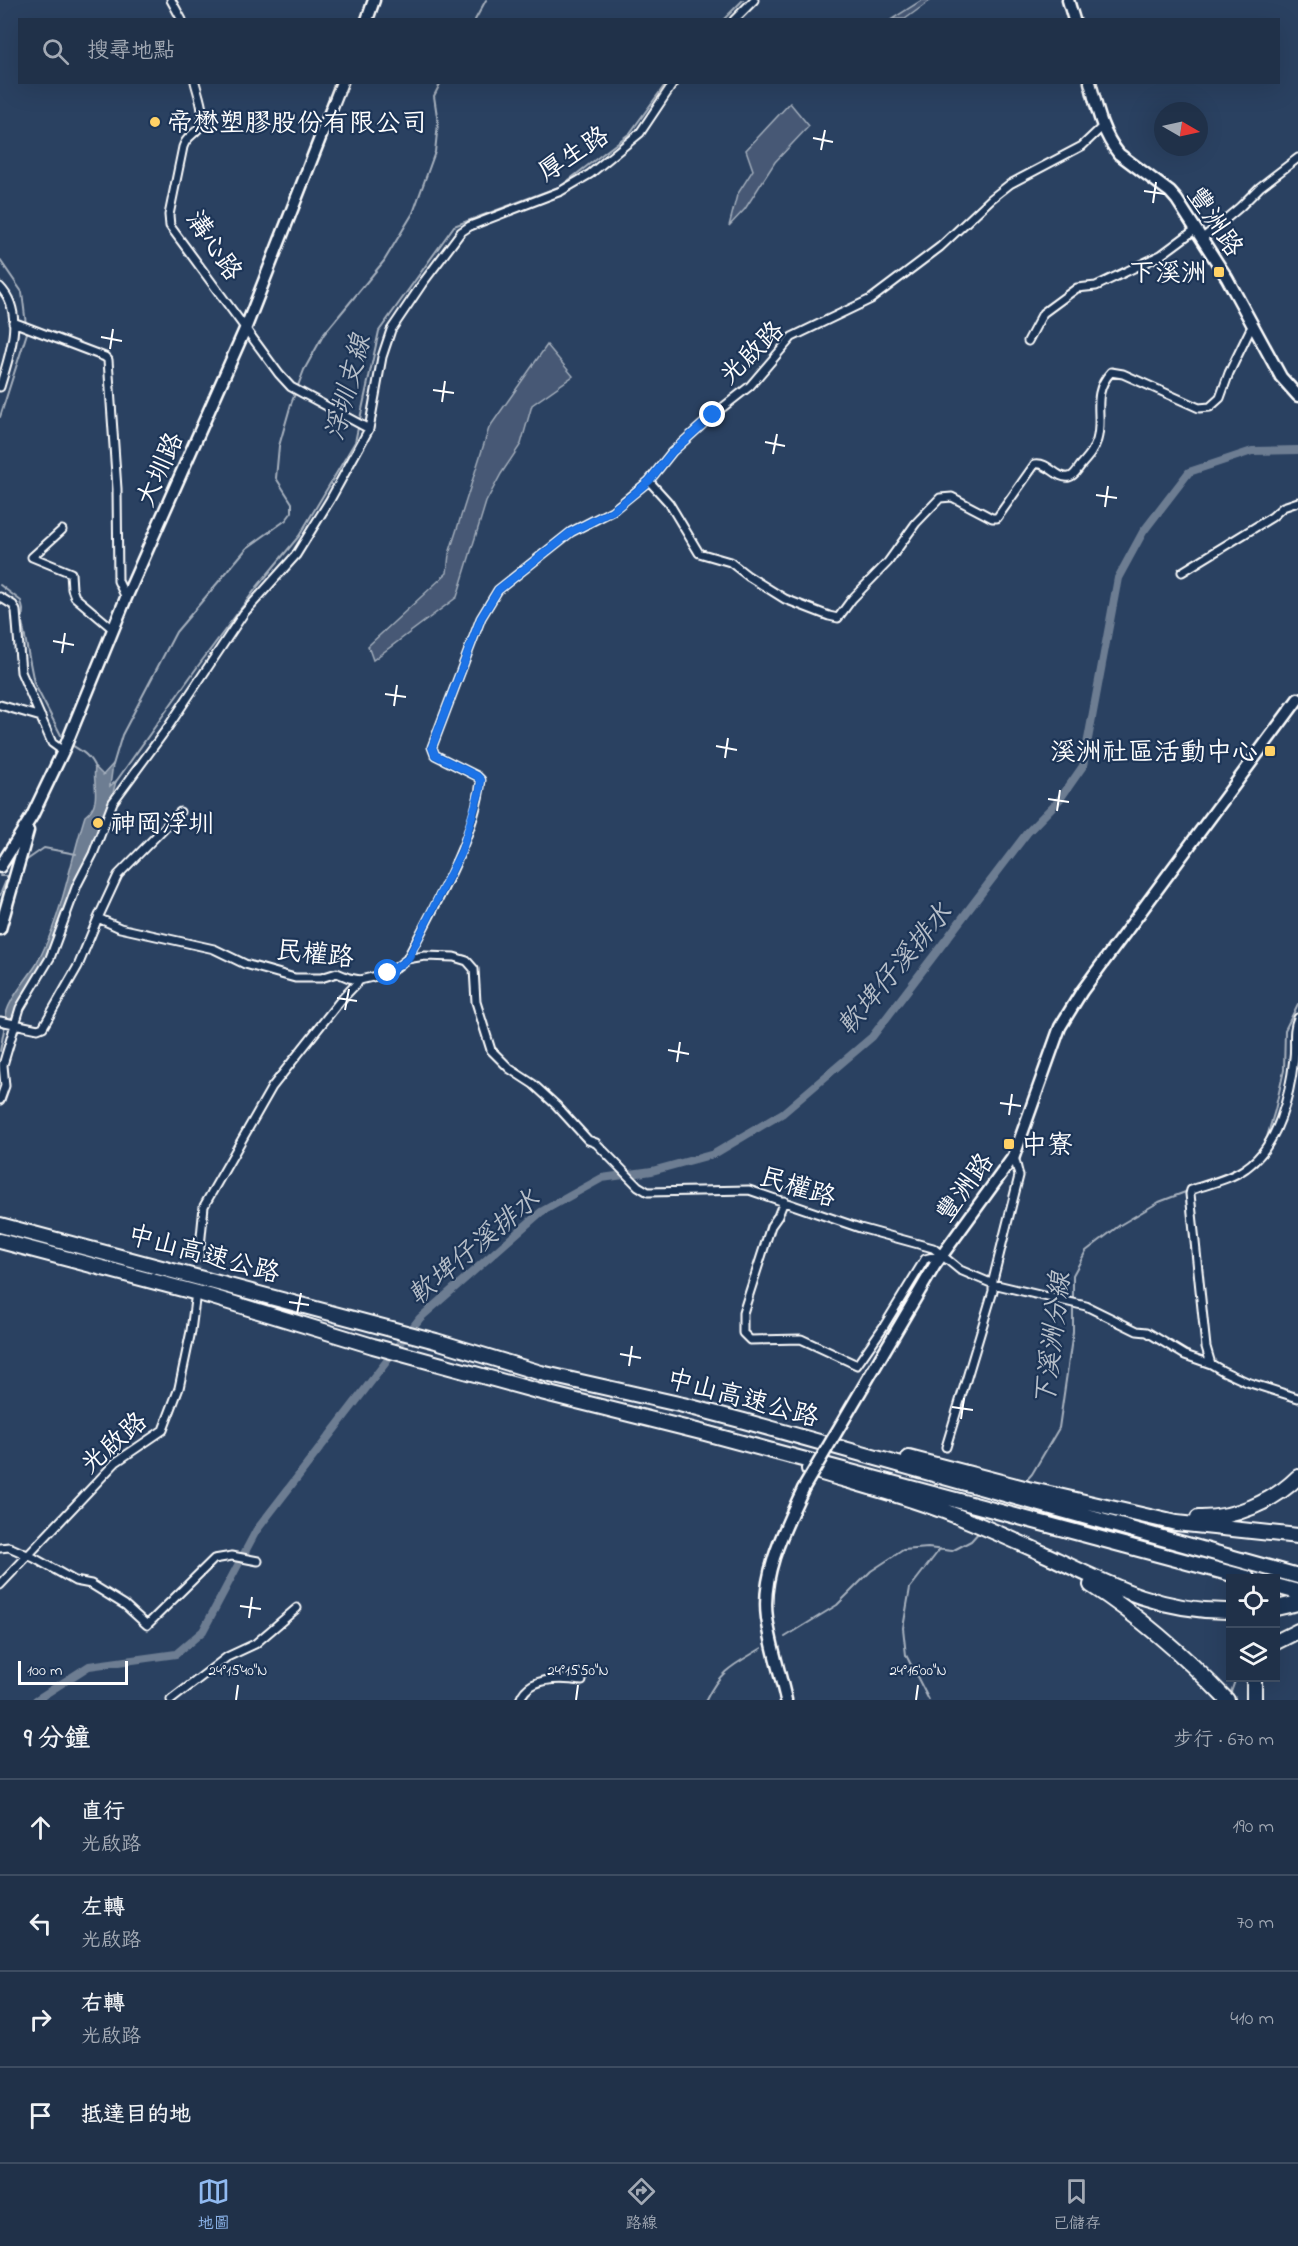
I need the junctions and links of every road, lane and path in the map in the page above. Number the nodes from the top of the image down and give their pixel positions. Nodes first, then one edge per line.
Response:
1 (171, 0) edge
2 (374, 0) edge
3 (754, 0) edge
4 (1068, 0) edge
5 (181, 18) edge
6 (368, 18) edge
7 (736, 18) edge
8 (1073, 18) edge
9 (195, 84) edge
10 (341, 84) edge
11 (673, 84) edge
12 (1091, 84) edge
13 (1102, 126) junction
14 (1298, 158) edge
15 (1199, 234) junction
16 (0, 287) edge
17 (13, 322) junction
18 (246, 327) junction
19 (1254, 328) junction
20 (1028, 341) dead end
21 (0, 387) edge
22 (1298, 396) edge
23 (369, 429) junction
24 (649, 481) junction
25 (1298, 502) edge
26 (62, 530) dead end
27 (1182, 572) dead end
28 (0, 597) edge
29 (126, 598) junction
30 (113, 629) junction
31 (1298, 699) edge
32 (0, 705) edge
33 (41, 717) junction
34 (66, 745) junction
35 (180, 812) dead end
36 (32, 816) junction
37 (0, 867) edge
38 (2, 906) edge
39 (98, 918) junction
40 (0, 929) edge
41 (408, 959) junction
42 (360, 980) junction
43 (1298, 1018) edge
44 (0, 1021) edge
45 (13, 1024) junction
46 (0, 1100) edge
47 (1014, 1156) junction
48 (784, 1201) junction
49 (0, 1225) edge
50 (0, 1241) edge
51 (940, 1255) junction
52 (199, 1257) tunnel mouth
53 (993, 1284) junction
54 (195, 1300) tunnel mouth
55 (1211, 1364) junction
56 (1298, 1398) edge
57 (705, 1433) junction
58 (946, 1447) dead end
59 (1298, 1477) edge
60 (1029, 1495) junction
61 (1142, 1516) junction
62 (1298, 1536) edge
63 (0, 1548) edge
64 (28, 1556) junction
65 (258, 1562) dead end
66 (1232, 1574) edge
67 (1298, 1576) edge
68 (0, 1585) edge
69 (1280, 1587) edge
70 (1298, 1592) edge
71 (1113, 1593) junction
72 (1298, 1603) edge
73 (1280, 1607) edge
74 (297, 1608) dead end
75 (1226, 1611) edge
76 (1298, 1631) edge
77 (1280, 1640) edge
78 (582, 1681) dead end
79 (1254, 1682) edge
80 (171, 1700) edge
81 (520, 1700) edge
82 (786, 1700) edge
83 (1227, 1700) edge
84 (1254, 1700) edge

1 - 5 street
2 - 6 street
3 - 7 street
4 - 8 street
9 - 18 street, 溝心路
10 - 18 street, 大圳路
11 - 23 street, 厚生路
12 - 13 street, 豐洲路
13 - 15 street, 豐洲路
13 - 24 street, 光啟路
14 - 15 street
15 - 19 street, 豐洲路
15 - 20 street
16 - 17 street
17 - 21 street
17 - 29 street
18 - 23 street, 溝心路
18 - 29 street, 大圳路
19 - 22 street, 豐洲路
19 - 24 street
23 - 45 street
24 - 41 street, 光啟路
25 - 27 street
26 - 30 street
28 - 33 street
29 - 30 street, 大圳路
30 - 34 street, 大圳路
31 - 47 street, 豐洲路
32 - 33 street
33 - 34 street
34 - 36 street, 大圳路
35 - 39 street
36 - 37 street, 大圳路
36 - 38 street
38 - 40 street
39 - 42 street, 民權路
39 - 45 street
41 - 42 street, 民權路
41 - 48 street, 民權路
42 - 52 street
43 - 55 street
44 - 45 street
45 - 46 street
47 - 51 street, 豐洲路
47 - 53 street
48 - 51 street, 民權路
48 - 51 street
49 - 60 highway, 中山高速公路
50 - 57 highway, 中山高速公路
51 - 53 street, 民權路
51 - 82 street, 豐洲路, bridge
53 - 55 street, 民權路
53 - 58 street
54 - 64 street, 光啟路
55 - 56 street, 民權路
57 - 66 highway, 中山高速公路
57 - 71 highway
59 - 61 highway
60 - 61 highway
60 - 67 highway, 中山高速公路
61 - 62 highway
63 - 64 street
64 - 65 street
64 - 68 street, 光啟路
69 - 70 highway
71 - 75 highway
71 - 83 highway
72 - 73 highway
74 - 80 street
76 - 77 highway
78 - 81 street
79 - 84 highway

